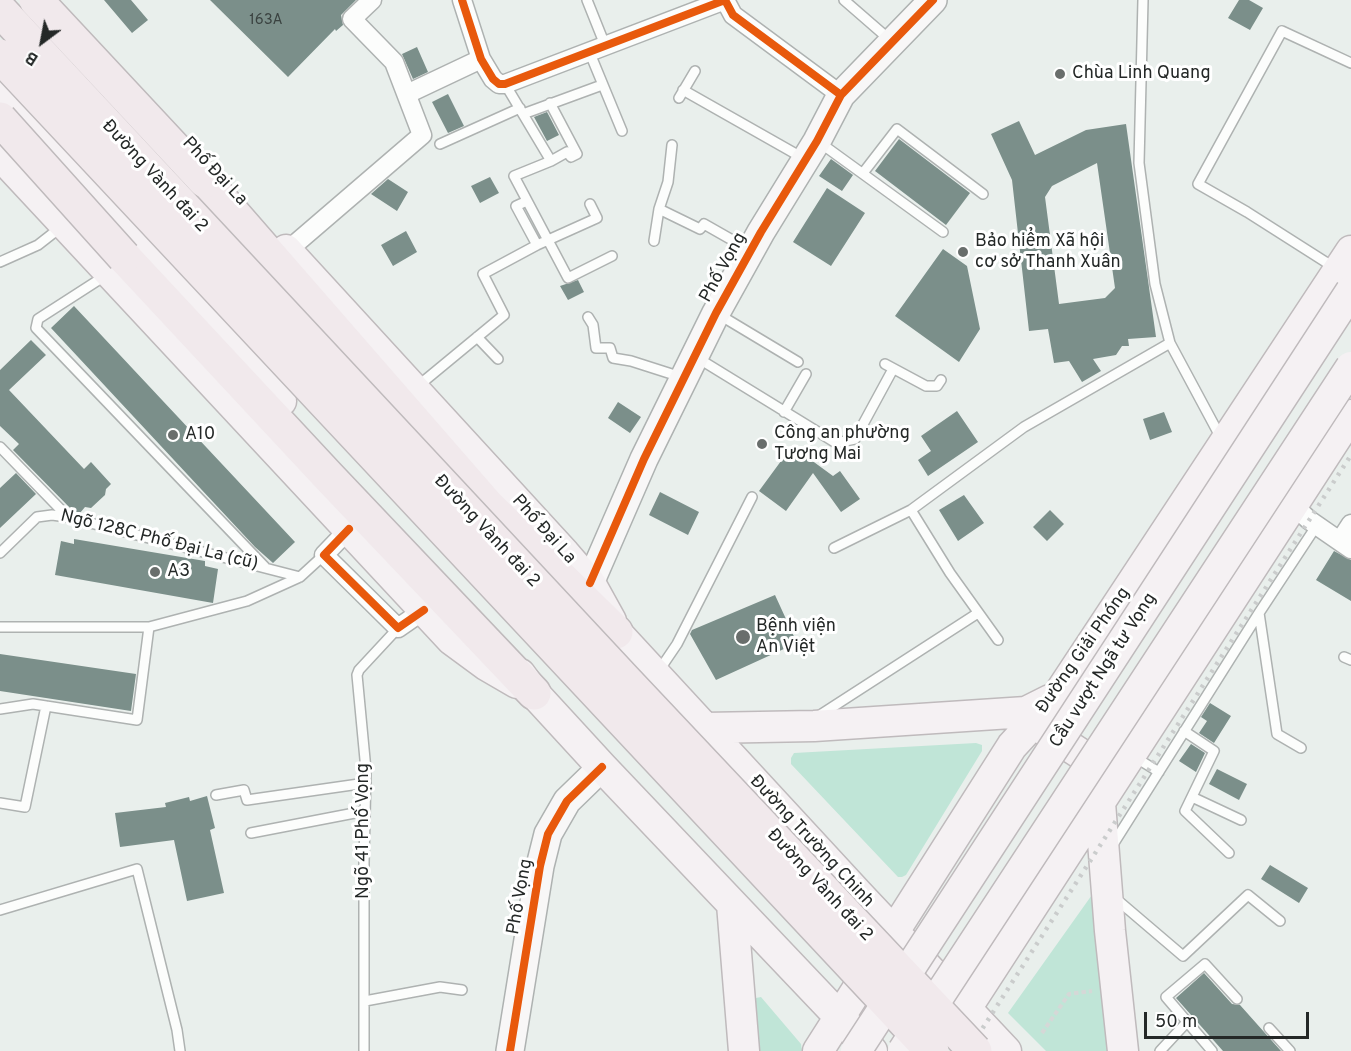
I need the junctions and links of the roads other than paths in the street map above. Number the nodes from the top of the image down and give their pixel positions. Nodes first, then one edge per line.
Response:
1 (6, 0) edge
2 (36, 0) edge
3 (56, 0) edge
4 (372, 0) edge
5 (462, 0) edge
6 (587, 0) edge
7 (725, 0) edge
8 (844, 0) edge
9 (933, 0) edge
10 (1143, 0) edge
11 (0, 10) edge
12 (892, 42) junction
13 (597, 48) junction
14 (0, 56) edge
15 (60, 56) junction
16 (109, 58) junction
17 (481, 59) junction
18 (1351, 63) edge
19 (695, 71) dead end
20 (505, 84) junction
21 (602, 85) junction
22 (407, 94) junction
23 (841, 95) junction
24 (550, 103) junction
25 (7, 110) edge
26 (522, 111) junction
27 (622, 131) dead end
28 (440, 144) dead end
29 (672, 145) dead end
30 (811, 150) junction
31 (4, 159) edge
32 (551, 161) junction
33 (863, 173) junction
34 (514, 176) junction
35 (504, 181) dead end
36 (983, 194) dead end
37 (527, 201) junction
38 (590, 204) dead end
39 (659, 209) junction
40 (66, 223) junction
41 (944, 232) dead end
42 (548, 240) junction
43 (654, 242) dead end
44 (537, 245) junction
45 (751, 250) junction
46 (287, 251) junction
47 (612, 256) dead end
48 (0, 262) edge
49 (116, 264) junction
50 (1347, 270) edge
51 (716, 313) junction
52 (588, 317) dead end
53 (477, 337) junction
54 (1170, 343) junction
55 (498, 359) dead end
56 (798, 362) dead end
57 (689, 367) junction
58 (1351, 367) edge
59 (806, 374) dead end
60 (941, 380) dead end
61 (413, 389) junction
62 (784, 412) junction
63 (1351, 414) edge
64 (1224, 443) junction
65 (0, 447) edge
66 (752, 497) dead end
67 (1293, 505) junction
68 (911, 510) junction
69 (67, 517) junction
70 (1351, 524) edge
71 (1317, 525) junction
72 (349, 529) junction
73 (1345, 545) edge
74 (834, 548) dead end
75 (0, 553) edge
76 (324, 555) junction
77 (265, 567) junction
78 (300, 577) junction
79 (590, 583) junction
80 (424, 610) junction
81 (978, 613) junction
82 (1258, 613) junction
83 (0, 627) edge
84 (149, 627) junction
85 (398, 628) junction
86 (616, 632) junction
87 (998, 640) dead end
88 (657, 674) junction
89 (534, 693) junction
90 (1056, 698) junction
91 (46, 706) junction
92 (0, 709) edge
93 (1033, 722) junction
94 (803, 727) junction
95 (705, 728) junction
96 (1184, 731) junction
97 (1301, 748) dead end
98 (1124, 766) junction
99 (602, 767) junction
100 (1159, 772) junction
101 (366, 783) junction
102 (216, 795) dead end
103 (1192, 797) junction
104 (0, 803) edge
105 (1100, 803) junction
106 (365, 811) junction
107 (1241, 820) dead end
108 (251, 833) dead end
109 (1229, 853) dead end
110 (1104, 858) junction
111 (1106, 890) junction
112 (732, 904) junction
113 (0, 910) edge
114 (1280, 921) dead end
115 (895, 932) junction
116 (462, 990) dead end
117 (1237, 999) dead end
118 (364, 1001) junction
119 (966, 1009) junction
120 (839, 1016) junction
121 (1187, 1022) junction
122 (1269, 1028) dead end
123 (180, 1051) edge
124 (364, 1051) edge
125 (510, 1051) edge
126 (744, 1051) edge
127 (818, 1051) edge
128 (856, 1051) edge
129 (872, 1051) edge
130 (903, 1051) edge
131 (932, 1051) edge
132 (938, 1051) edge
133 (975, 1051) edge
134 (1006, 1051) edge
135 (1123, 1051) edge
136 (1160, 1051) edge
137 (1212, 1051) edge
138 (1290, 1051) edge

1 - 15 main road, Phố Đại La
2 - 86 highway, bridge
3 - 16 main road, Phố Đại La
4 - 22 street
5 - 17 street
6 - 13 lane
7 - 13 street
7 - 23 street
8 - 12 lane
9 - 12 street, Phố Vọng
10 - 54 lane
11 - 133 highway, Đường Vành đai 2, bridge
12 - 23 street, Phố Vọng
13 - 20 street
13 - 21 lane
14 - 131 highway, Đường Vành đai 2, bridge
15 - 16 main road
15 - 86 main road, Phố Đại La
16 - 46 main road, Phố Đại La
17 - 20 street
17 - 22 street
18 - 50 lane
19 - 30 lane
20 - 26 lane
21 - 24 lane
21 - 27 lane
22 - 46 street
23 - 30 street, Phố Vọng
24 - 26 lane
24 - 32 lane
25 - 31 main road
25 - 49 highway, bridge
25 - 89 main road
26 - 28 lane
26 - 32 lane
29 - 39 lane
30 - 33 lane
30 - 45 street, Phố Vọng
31 - 40 main road
32 - 34 lane
33 - 36 lane
33 - 41 lane
34 - 35 lane
34 - 37 lane
37 - 42 lane
37 - 44 lane
38 - 42 lane
39 - 43 lane
39 - 45 lane
40 - 48 lane
40 - 49 main road
42 - 44 lane
42 - 47 lane
44 - 53 lane
45 - 51 street, Phố Vọng
46 - 61 main road, Phố Đại La
49 - 72 main road
49 - 77 lane
49 - 89 highway
50 - 64 main road, Đường Giải Phóng
50 - 128 main road, Cầu vượt Ngã tư Vọng, bridge
51 - 56 lane
51 - 57 street, Phố Vọng
52 - 57 lane
53 - 55 lane
53 - 61 lane
54 - 64 lane
54 - 68 lane
57 - 62 lane
57 - 79 street, Phố Vọng
58 - 130 main road, bridge
59 - 62 lane
60 - 62 lane
61 - 79 main road, Phố Đại La
63 - 67 main road
64 - 90 main road, Đường Giải Phóng
65 - 69 lane
66 - 88 lane
67 - 71 street
67 - 98 main road
68 - 74 lane
68 - 81 lane
69 - 75 lane, Ngõ 128C Phố Đại La (cũ)
69 - 77 lane, Ngõ 128C Phố Đại La (cũ)
70 - 73 street
71 - 73 street
71 - 82 lane
72 - 76 street
72 - 80 main road
76 - 78 lane
76 - 85 street
77 - 78 lane, Ngõ 128C Phố Đại La (cũ)
78 - 84 lane
79 - 86 main road, Phố Đại La
80 - 85 street
80 - 89 main road
81 - 87 lane
81 - 94 lane
82 - 96 lane
82 - 97 lane
83 - 84 lane
84 - 91 lane
85 - 101 lane, Ngõ 41 Phố Vọng
86 - 88 main road, Đường Trường Chinh
88 - 95 main road, Đường Trường Chinh
89 - 99 main road
90 - 93 main road, Đường Giải Phóng
90 - 94 main road
91 - 92 lane
91 - 104 lane
93 - 98 main road
93 - 115 main road, Đường Giải Phóng
94 - 95 main road
95 - 115 main road, Đường Trường Chinh
96 - 100 lane
96 - 103 lane
98 - 100 lane
98 - 105 main road
99 - 112 main road
99 - 125 street, Phố Vọng
100 - 110 lane
101 - 102 lane
101 - 106 lane, Ngõ 41 Phố Vọng
103 - 107 lane
103 - 109 lane
105 - 110 main road
105 - 119 main road
106 - 108 lane
106 - 118 lane, Ngõ 41 Phố Vọng
110 - 111 main road
111 - 114 lane
111 - 135 main road
112 - 120 main road
112 - 126 main road
113 - 123 lane
115 - 119 main road, Đường Trường Chinh
115 - 120 main road, Đường Giải Phóng
116 - 118 lane
117 - 121 lane
118 - 124 lane, Ngõ 41 Phố Vọng
119 - 132 main road
119 - 134 main road, Đường Trường Chinh
120 - 127 main road, Đường Giải Phóng
120 - 129 main road
121 - 136 lane
121 - 137 lane
122 - 138 lane

